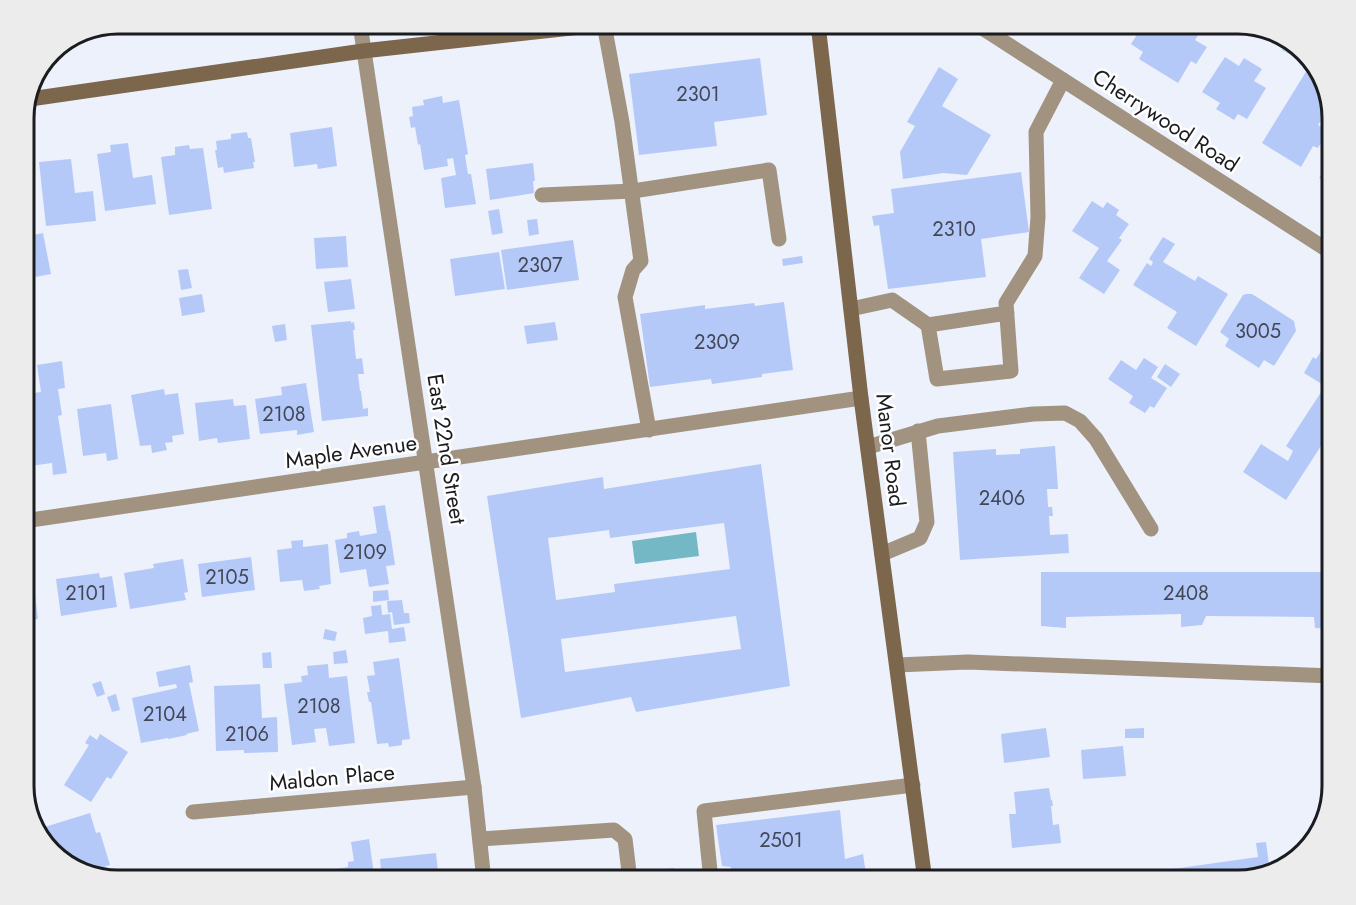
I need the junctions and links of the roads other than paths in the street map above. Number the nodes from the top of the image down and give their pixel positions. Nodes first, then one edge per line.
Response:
1 (361, 35) edge
2 (507, 35) edge
3 (608, 35) edge
4 (819, 35) edge
5 (993, 35) edge
6 (363, 51) junction
7 (1063, 80) junction
8 (37, 98) edge
9 (633, 191) junction
10 (542, 195) dead end
11 (778, 238) dead end
12 (1322, 248) edge
13 (851, 309) junction
14 (1007, 314) junction
15 (928, 326) junction
16 (861, 398) junction
17 (649, 430) junction
18 (918, 431) junction
19 (868, 447) junction
20 (426, 462) junction
21 (35, 519) edge
22 (1151, 529) dead end
23 (882, 554) junction
24 (897, 665) junction
25 (1322, 676) edge
26 (913, 785) junction
27 (474, 787) junction
28 (193, 812) dead end
29 (480, 839) junction
30 (483, 870) edge
31 (629, 870) edge
32 (710, 870) edge
33 (925, 870) edge

1 - 6 street, East 22nd Street
2 - 6 main road
3 - 9 street
4 - 13 main road, Manor Road
5 - 7 street, Cherrywood Road
6 - 8 main road
6 - 20 street, East 22nd Street
7 - 12 street, Cherrywood Road
7 - 14 street
9 - 10 street
9 - 11 street
9 - 17 street
13 - 15 street
13 - 16 main road, Manor Road
14 - 15 street
14 - 15 street
16 - 17 street, Maple Avenue
16 - 19 main road, Manor Road
17 - 20 street, Maple Avenue
18 - 19 street
18 - 22 street
18 - 23 street
19 - 23 main road, Manor Road
20 - 21 street, Maple Avenue
20 - 27 street, East 22nd Street
23 - 24 main road, Manor Road
24 - 25 street
24 - 26 main road, Manor Road
26 - 32 street
26 - 33 main road, Manor Road
27 - 28 street, Maldon Place
27 - 29 street, East 22nd Street
29 - 30 street, East 22nd Street
29 - 31 street

